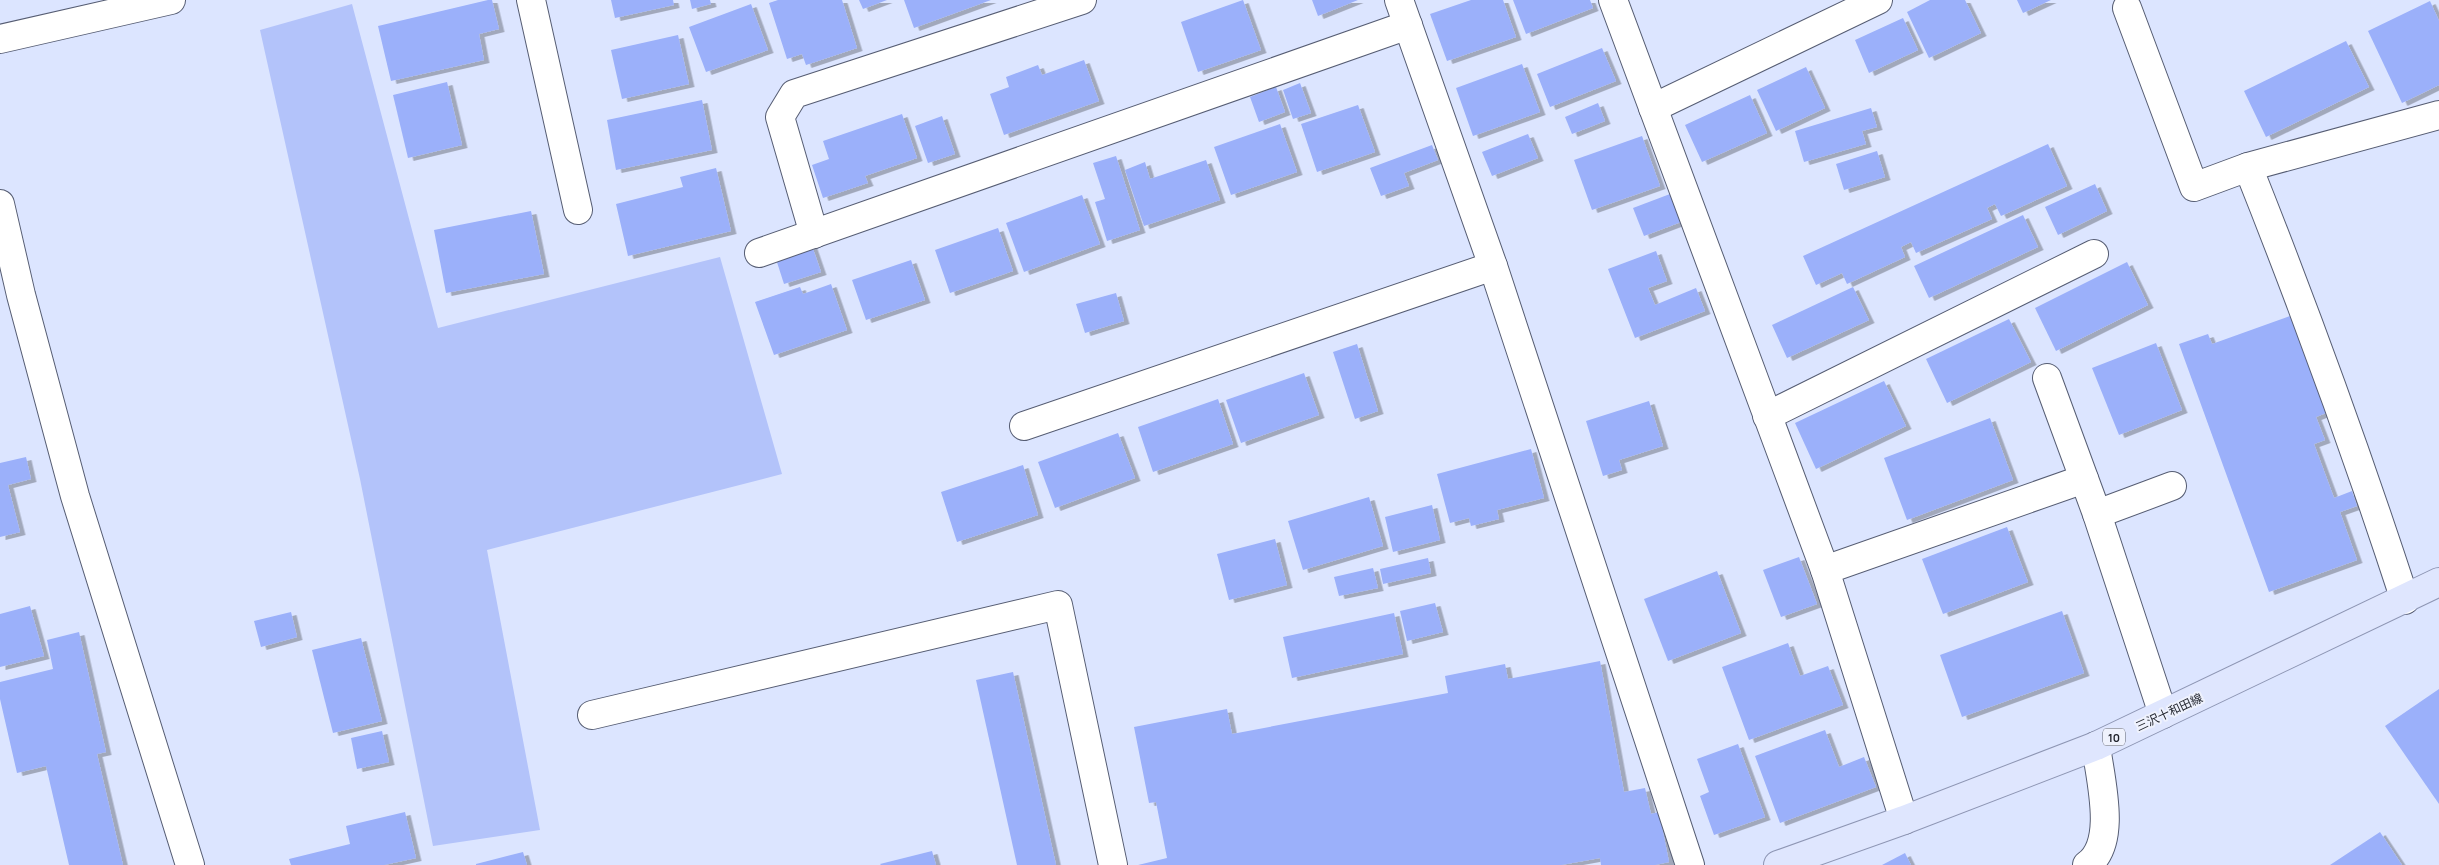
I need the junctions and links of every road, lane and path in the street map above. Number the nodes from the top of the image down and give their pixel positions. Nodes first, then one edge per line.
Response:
1 (171, 0) edge
2 (531, 0) edge
3 (1082, 0) edge
4 (1613, 0) edge
5 (1878, 0) edge
6 (2127, 8) dead end
7 (1403, 12) edge
8 (0, 39) edge
9 (1653, 108) junction
10 (2439, 114) edge
11 (2248, 167) junction
12 (0, 204) edge
13 (578, 210) dead end
14 (814, 234) junction
15 (760, 253) dead end
16 (2094, 254) dead end
17 (1493, 266) junction
18 (2047, 378) dead end
19 (1767, 416) junction
20 (1024, 426) dead end
21 (2084, 479) junction
22 (2172, 486) dead end
23 (2097, 514) junction
24 (1825, 570) junction
25 (2439, 582) edge
26 (2404, 600) junction
27 (2163, 714) junction
28 (592, 715) dead end
29 (2096, 746) junction
30 (1904, 820) junction
31 (190, 865) edge
32 (1113, 865) edge
33 (1690, 865) edge
34 (1778, 865) edge
35 (2086, 865) edge

1 - 8 street
2 - 13 street
3 - 14 street
4 - 9 street
5 - 9 street
6 - 11 street
7 - 14 street
7 - 17 street
9 - 19 street
10 - 11 street
11 - 26 street
12 - 31 street
14 - 15 street
16 - 19 street
17 - 20 street
17 - 33 street
18 - 21 street
19 - 24 street
21 - 23 street
21 - 24 street
22 - 23 street
23 - 27 street
24 - 30 street
25 - 26 main road, 三沢十和田線 / 10
26 - 27 main road, 三沢十和田線 / 10
27 - 29 main road, 三沢十和田線 / 10
28 - 32 street
29 - 30 main road, 三沢十和田線 / 10
29 - 35 street
30 - 34 main road, 三沢十和田線 / 10

